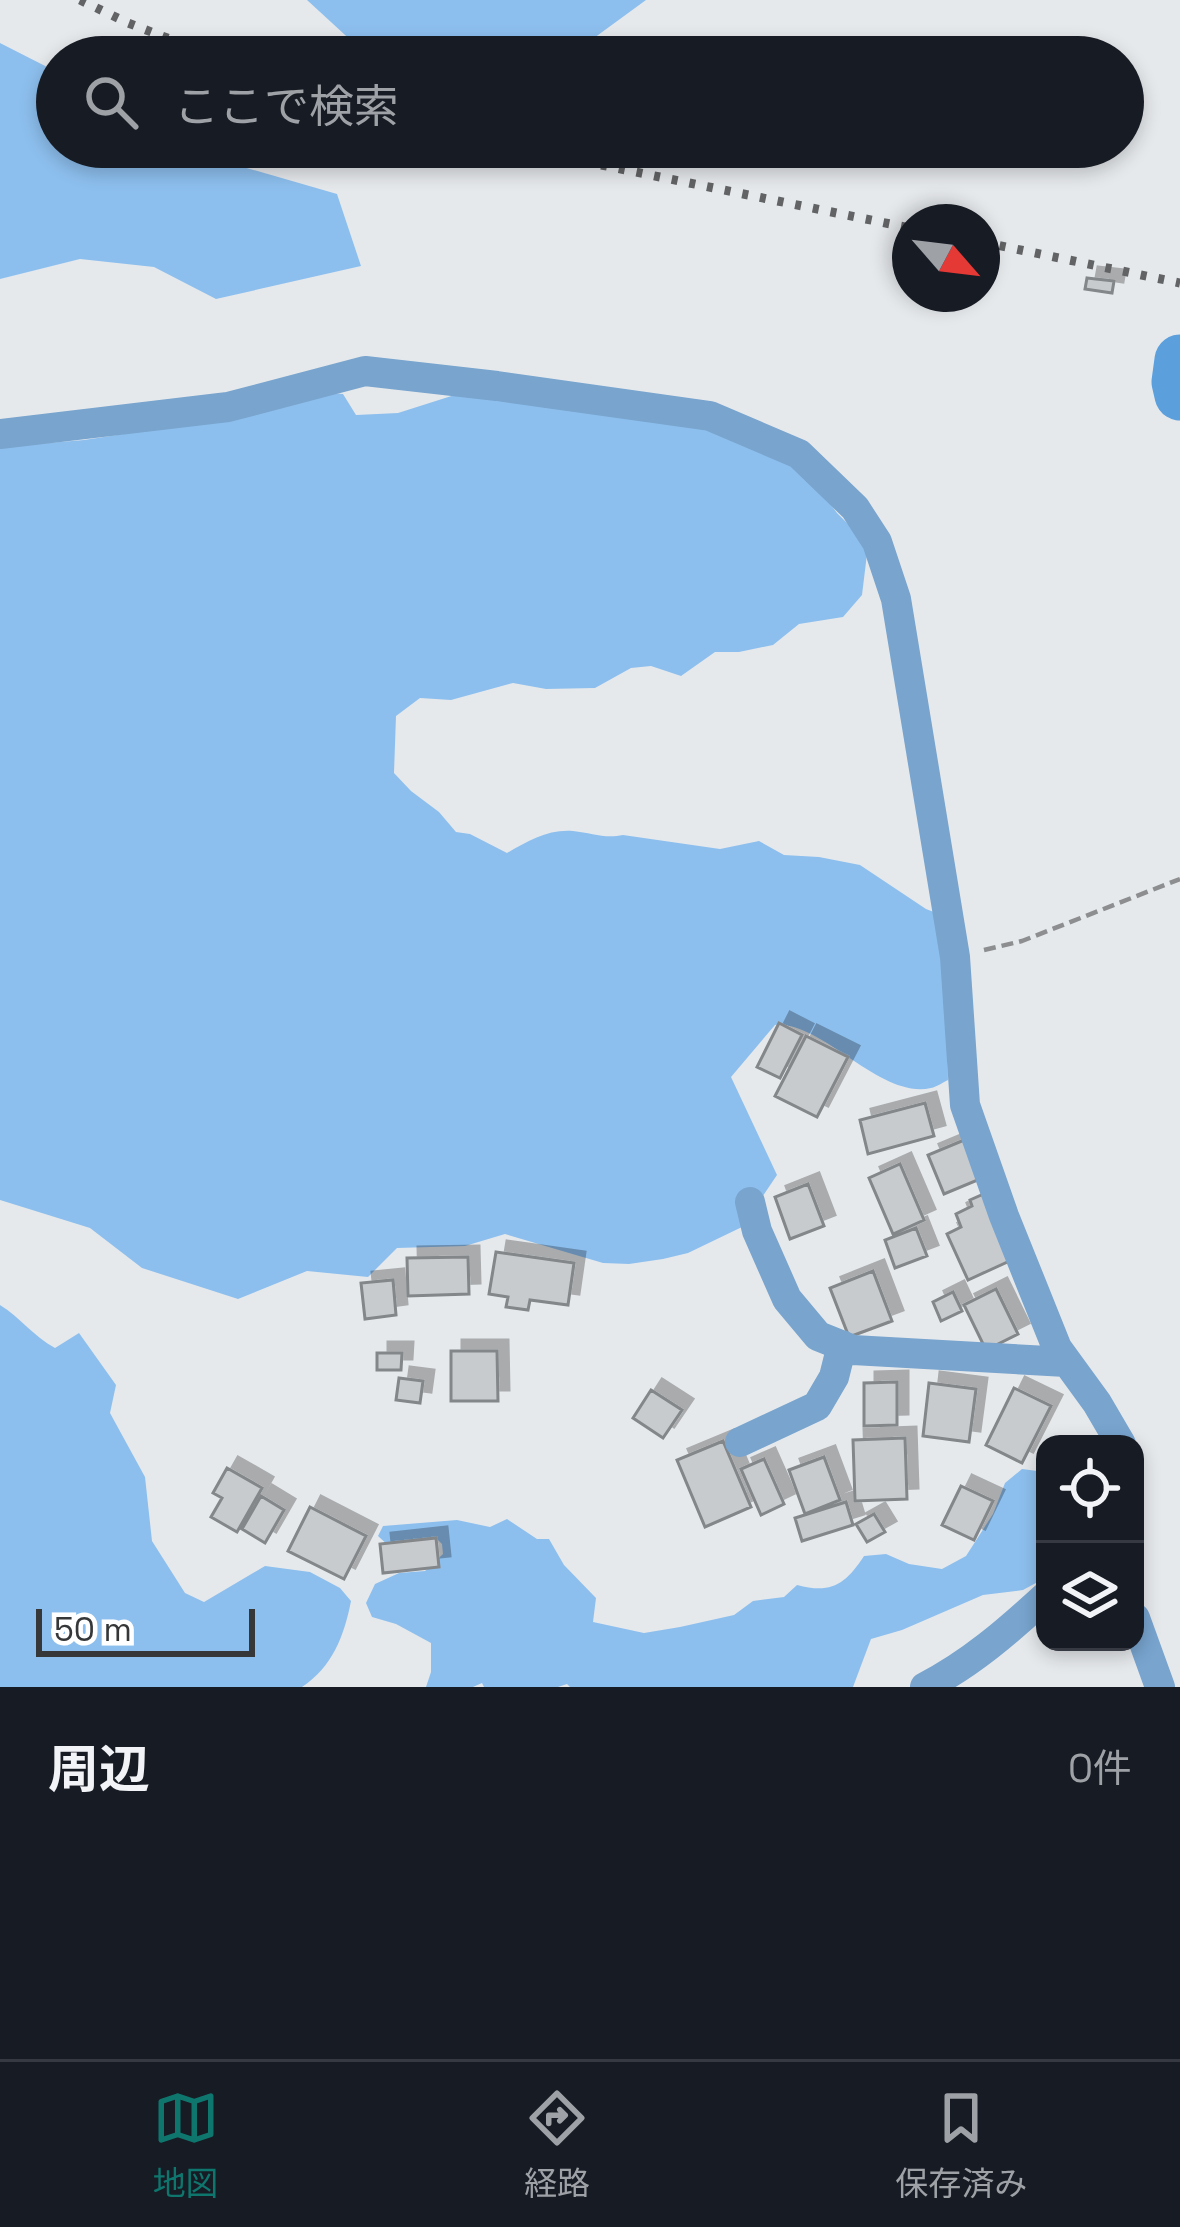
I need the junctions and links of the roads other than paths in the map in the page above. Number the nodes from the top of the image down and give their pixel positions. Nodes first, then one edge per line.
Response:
1 (0, 434) edge
2 (750, 1202) dead end
3 (842, 1345) junction
4 (1066, 1362) junction
5 (1115, 1435) edge
6 (740, 1442) dead end
7 (1036, 1605) edge
8 (1144, 1643) edge
9 (925, 1687) edge
10 (1160, 1687) edge

1 - 4 street
2 - 3 street
3 - 4 street
3 - 6 street
4 - 5 street
7 - 9 street
8 - 10 street

